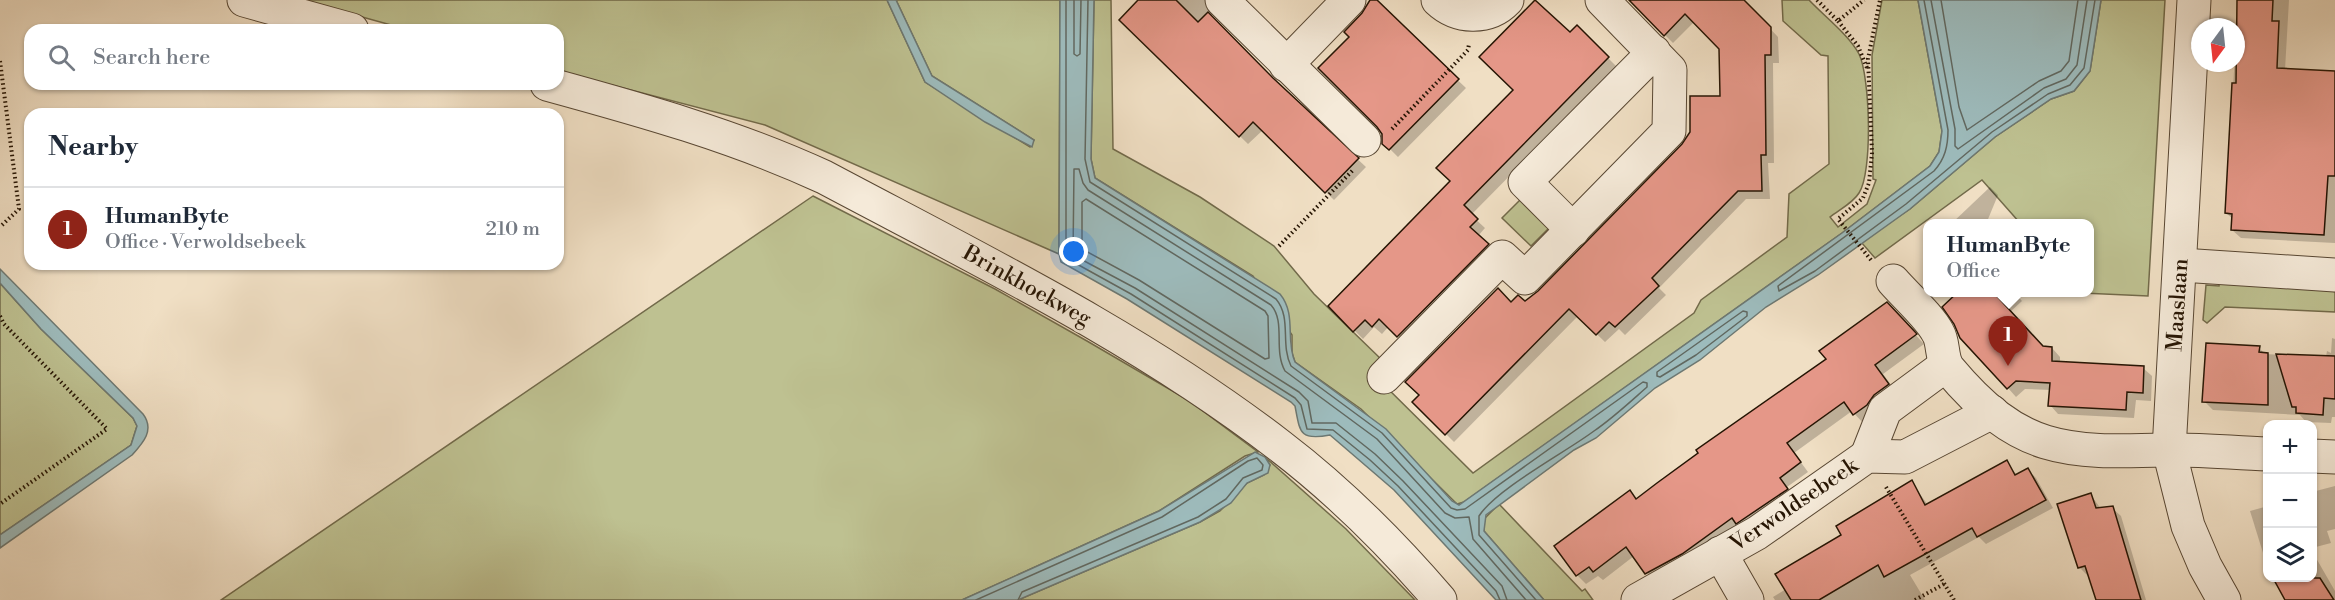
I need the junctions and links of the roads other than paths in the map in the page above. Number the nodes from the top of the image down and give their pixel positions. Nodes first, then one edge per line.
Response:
1 (244, 0) edge
2 (1349, 0) edge
3 (1438, 0) edge
4 (1507, 0) edge
5 (1602, 0) edge
6 (2194, 0) edge
7 (1238, 5) edge
8 (330, 24) edge
9 (1654, 52) junction
10 (1286, 65) junction
11 (564, 89) edge
12 (1364, 140) dead end
13 (1573, 230) junction
14 (2181, 265) junction
15 (2335, 275) edge
16 (1893, 281) dead end
17 (1946, 365) junction
18 (1384, 376) dead end
19 (1992, 412) junction
20 (2169, 450) junction
21 (2263, 454) edge
22 (1867, 456) junction
23 (2317, 456) edge
24 (2335, 457) edge
25 (1720, 553) junction
26 (1440, 600) edge
27 (1638, 600) edge
28 (1747, 600) edge
29 (2224, 600) edge

1 - 8 street
2 - 10 street
3 - 4 street
5 - 9 street
6 - 14 street, Maaslaan
7 - 10 street
9 - 13 street
9 - 13 street
10 - 12 street
11 - 26 street, Brinkhoekweg
13 - 18 street
14 - 15 street
14 - 20 street, Maaslaan
16 - 17 street
17 - 19 street
17 - 22 street, Verwoldsebeek
19 - 20 street
19 - 22 street, Verwoldsebeek
20 - 21 street
20 - 29 street, Maaslaan
22 - 25 street, Verwoldsebeek
23 - 24 street
25 - 27 street, Verwoldsebeek
25 - 28 street, Verwoldsebeek

